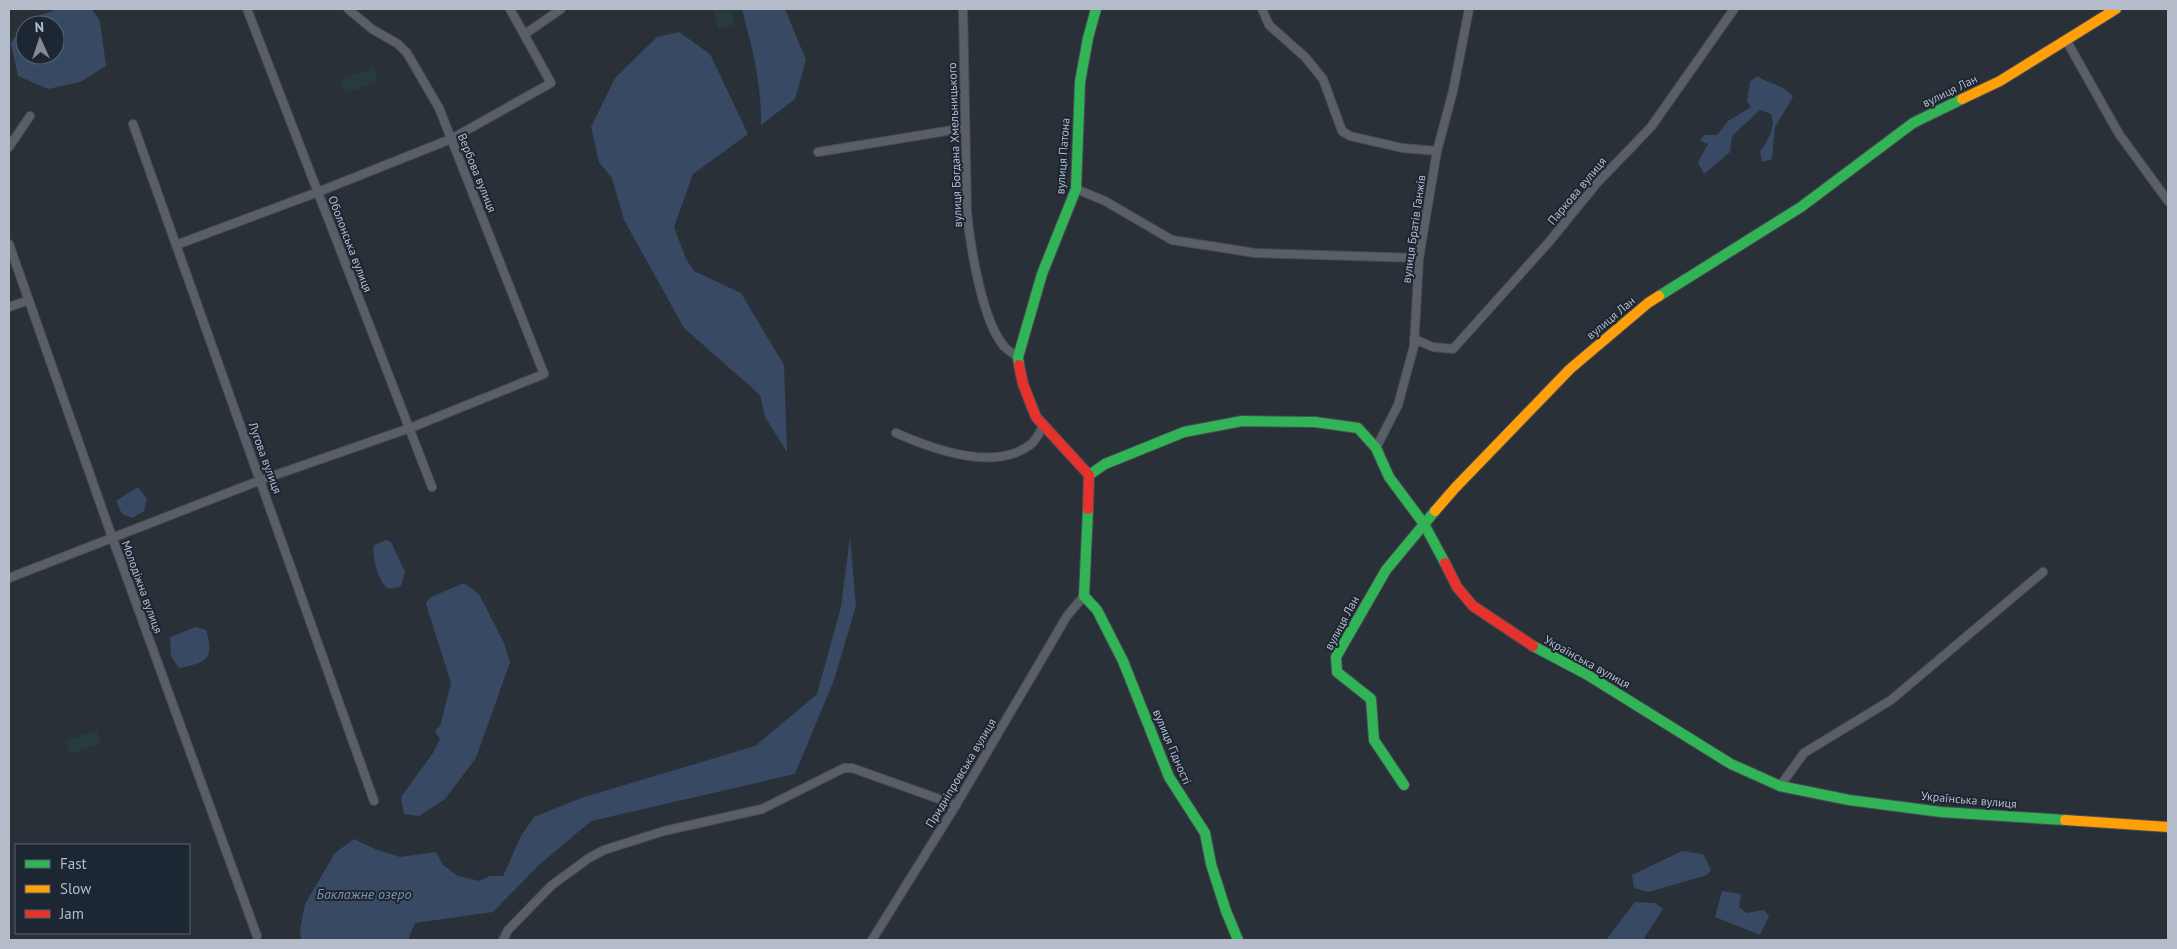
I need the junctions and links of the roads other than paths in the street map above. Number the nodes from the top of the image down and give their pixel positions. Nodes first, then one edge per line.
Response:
1 (246, 9) edge
2 (348, 9) edge
3 (510, 9) edge
4 (561, 9) edge
5 (962, 9) edge
6 (1096, 9) edge
7 (1262, 9) edge
8 (1469, 9) edge
9 (1734, 9) edge
10 (2116, 9) edge
11 (525, 34) junction
12 (2066, 40) junction
13 (30, 116) dead end
14 (133, 124) dead end
15 (965, 128) junction
16 (451, 139) junction
17 (9, 148) edge
18 (1436, 151) junction
19 (818, 152) dead end
20 (1076, 189) junction
21 (318, 192) junction
22 (2168, 202) edge
23 (9, 244) edge
24 (176, 245) junction
25 (1419, 258) junction
26 (29, 300) junction
27 (9, 307) edge
28 (1414, 339) junction
29 (1018, 357) junction
30 (1043, 426) junction
31 (410, 428) junction
32 (896, 433) dead end
33 (1376, 448) junction
34 (1089, 474) junction
35 (260, 480) junction
36 (432, 487) dead end
37 (1424, 524) junction
38 (112, 536) junction
39 (2043, 572) dead end
40 (9, 578) edge
41 (1084, 596) junction
42 (1404, 785) dead end
43 (1780, 786) junction
44 (374, 801) dead end
45 (956, 805) junction
46 (2168, 827) edge
47 (257, 936) dead end
48 (503, 940) edge
49 (872, 940) edge
50 (1238, 940) edge

1 - 21 street, Оболонська вулиця
2 - 16 street, Вербова вулиця
3 - 11 street
4 - 11 street
5 - 15 street, вулиця Богдана Хмельницького
6 - 20 street, вулиця Патона
7 - 18 street
8 - 18 street, вулиця Братів Ганжів
9 - 28 street, Паркова вулиця
10 - 12 street, вулиця Лан
11 - 16 street
12 - 22 street
12 - 37 street, вулиця Лан
13 - 17 street
14 - 24 street, Лугова вулиця
15 - 19 street
15 - 29 street, вулиця Богдана Хмельницького
16 - 21 street
16 - 31 street, Вербова вулиця
18 - 25 street, вулиця Братів Ганжів
20 - 25 street
20 - 29 street, вулиця Патона
21 - 24 street
21 - 31 street, Оболонська вулиця
23 - 26 street, Молодіжна вулиця
24 - 35 street, Лугова вулиця
25 - 28 street, вулиця Братів Ганжів
26 - 27 street
26 - 38 street, Молодіжна вулиця
28 - 33 street, вулиця Братів Ганжів
29 - 30 street
30 - 32 street
30 - 34 street
31 - 35 street
31 - 36 street, Оболонська вулиця
33 - 34 street, Українська вулиця
33 - 37 street, Українська вулиця
34 - 41 street
35 - 38 street
35 - 44 street, Лугова вулиця
37 - 42 street, вулиця Лан
37 - 43 street, Українська вулиця
38 - 40 street
38 - 47 street, Молодіжна вулиця
39 - 43 street
41 - 45 street, Придніпровська вулиця
41 - 50 street, вулиця Гідності
43 - 46 street, Українська вулиця
45 - 48 street
45 - 49 street, Придніпровська вулиця

